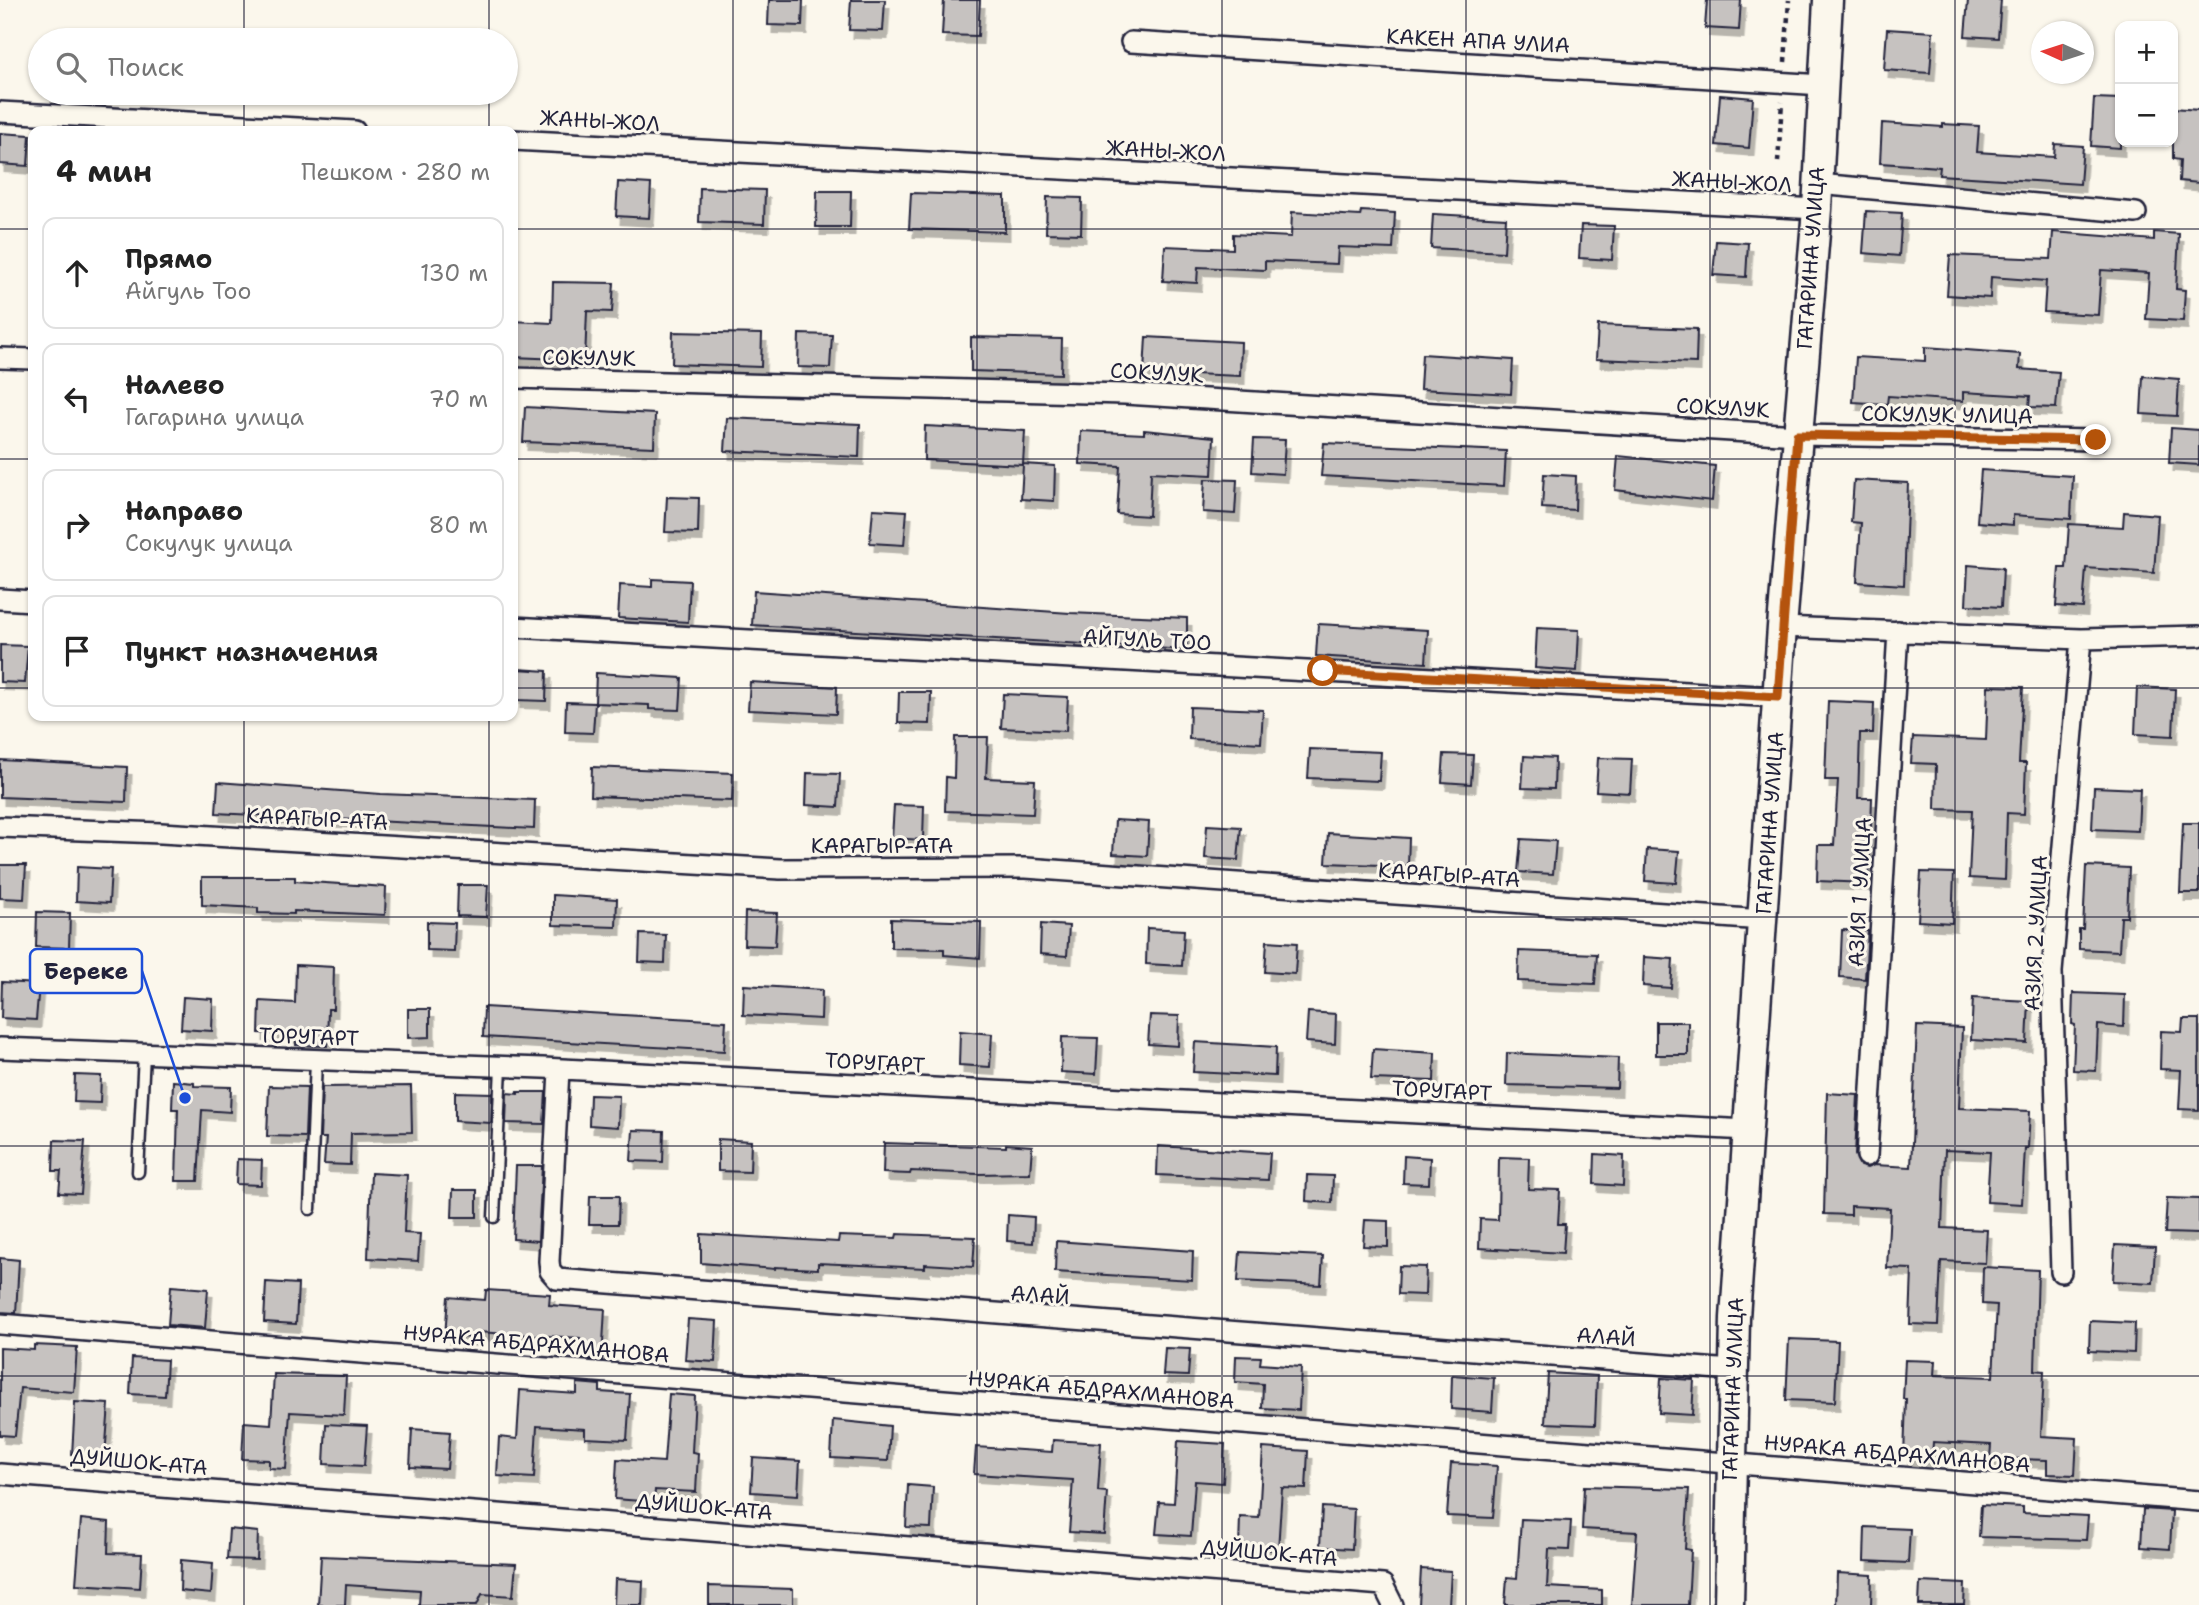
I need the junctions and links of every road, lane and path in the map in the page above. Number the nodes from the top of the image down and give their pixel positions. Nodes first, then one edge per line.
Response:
1 (1789, 0) edge
2 (1828, 0) edge
3 (1131, 42) dead end
4 (1784, 69) dead end
5 (1824, 85) junction
6 (1782, 101) dead end
7 (0, 112) edge
8 (262, 126) edge
9 (518, 140) edge
10 (1778, 162) dead end
11 (1817, 197) junction
12 (2136, 213) dead end
13 (0, 358) edge
14 (28, 359) edge
15 (518, 378) edge
16 (1797, 435) junction
17 (2096, 440) dead end
18 (0, 599) edge
19 (28, 601) edge
20 (518, 627) edge
21 (1782, 627) junction
22 (1898, 631) junction
23 (2199, 636) edge
24 (2081, 639) junction
25 (1778, 697) junction
26 (0, 827) edge
27 (1763, 920) junction
28 (0, 1048) edge
29 (144, 1054) junction
30 (316, 1060) junction
31 (502, 1067) junction
32 (559, 1070) junction
33 (1748, 1130) junction
34 (1867, 1156) dead end
35 (138, 1172) dead end
36 (310, 1209) dead end
37 (494, 1217) dead end
38 (2062, 1272) dead end
39 (0, 1324) edge
40 (1732, 1370) junction
41 (1731, 1463) junction
42 (0, 1474) edge
43 (2199, 1501) edge
44 (1393, 1605) edge
45 (1728, 1605) edge

1 - 4 path
2 - 5 main road, ГАГАРИНА УЛИЦА
3 - 5 street, КАКЕН АПА УЛИА
5 - 11 main road, ГАГАРИНА УЛИЦА
6 - 10 path
7 - 8 street
9 - 11 street, ЖАНЫ-ЖОЛ
11 - 12 street, ЖАНЫ-ЖОЛ
11 - 16 main road, ГАГАРИНА УЛИЦА
13 - 14 street
15 - 16 street, СОКУЛУК
16 - 17 street, СОКУЛУК УЛИЦА
16 - 21 main road, ГАГАРИНА УЛИЦА
18 - 19 street
20 - 25 street, АЙГУЛЬ ТОО
21 - 22 street
21 - 25 main road, ГАГАРИНА УЛИЦА
22 - 24 street
22 - 34 street, АЗИЯ 1 УЛИЦА
23 - 24 street
24 - 38 street, АЗИЯ 2 УЛИЦА
25 - 27 main road, ГАГАРИНА УЛИЦА
26 - 27 street, КАРАГЫР-АТА
27 - 33 main road, ГАГАРИНА УЛИЦА
28 - 29 street, ТОРУГАРТ
29 - 30 street, ТОРУГАРТ
29 - 35 lane
30 - 31 street, ТОРУГАРТ
30 - 36 lane
31 - 32 street, ТОРУГАРТ
31 - 37 lane
32 - 33 street, ТОРУГАРТ
32 - 40 street, АЛАЙ
33 - 40 main road, ГАГАРИНА УЛИЦА
39 - 41 street, НУРАКА АБДРАХМАНОВА
40 - 41 main road, ГАГАРИНА УЛИЦА
41 - 43 street, НУРАКА АБДРАХМАНОВА
41 - 45 main road, ГАГАРИНА УЛИЦА
42 - 44 street, ДУЙШОК-АТА

